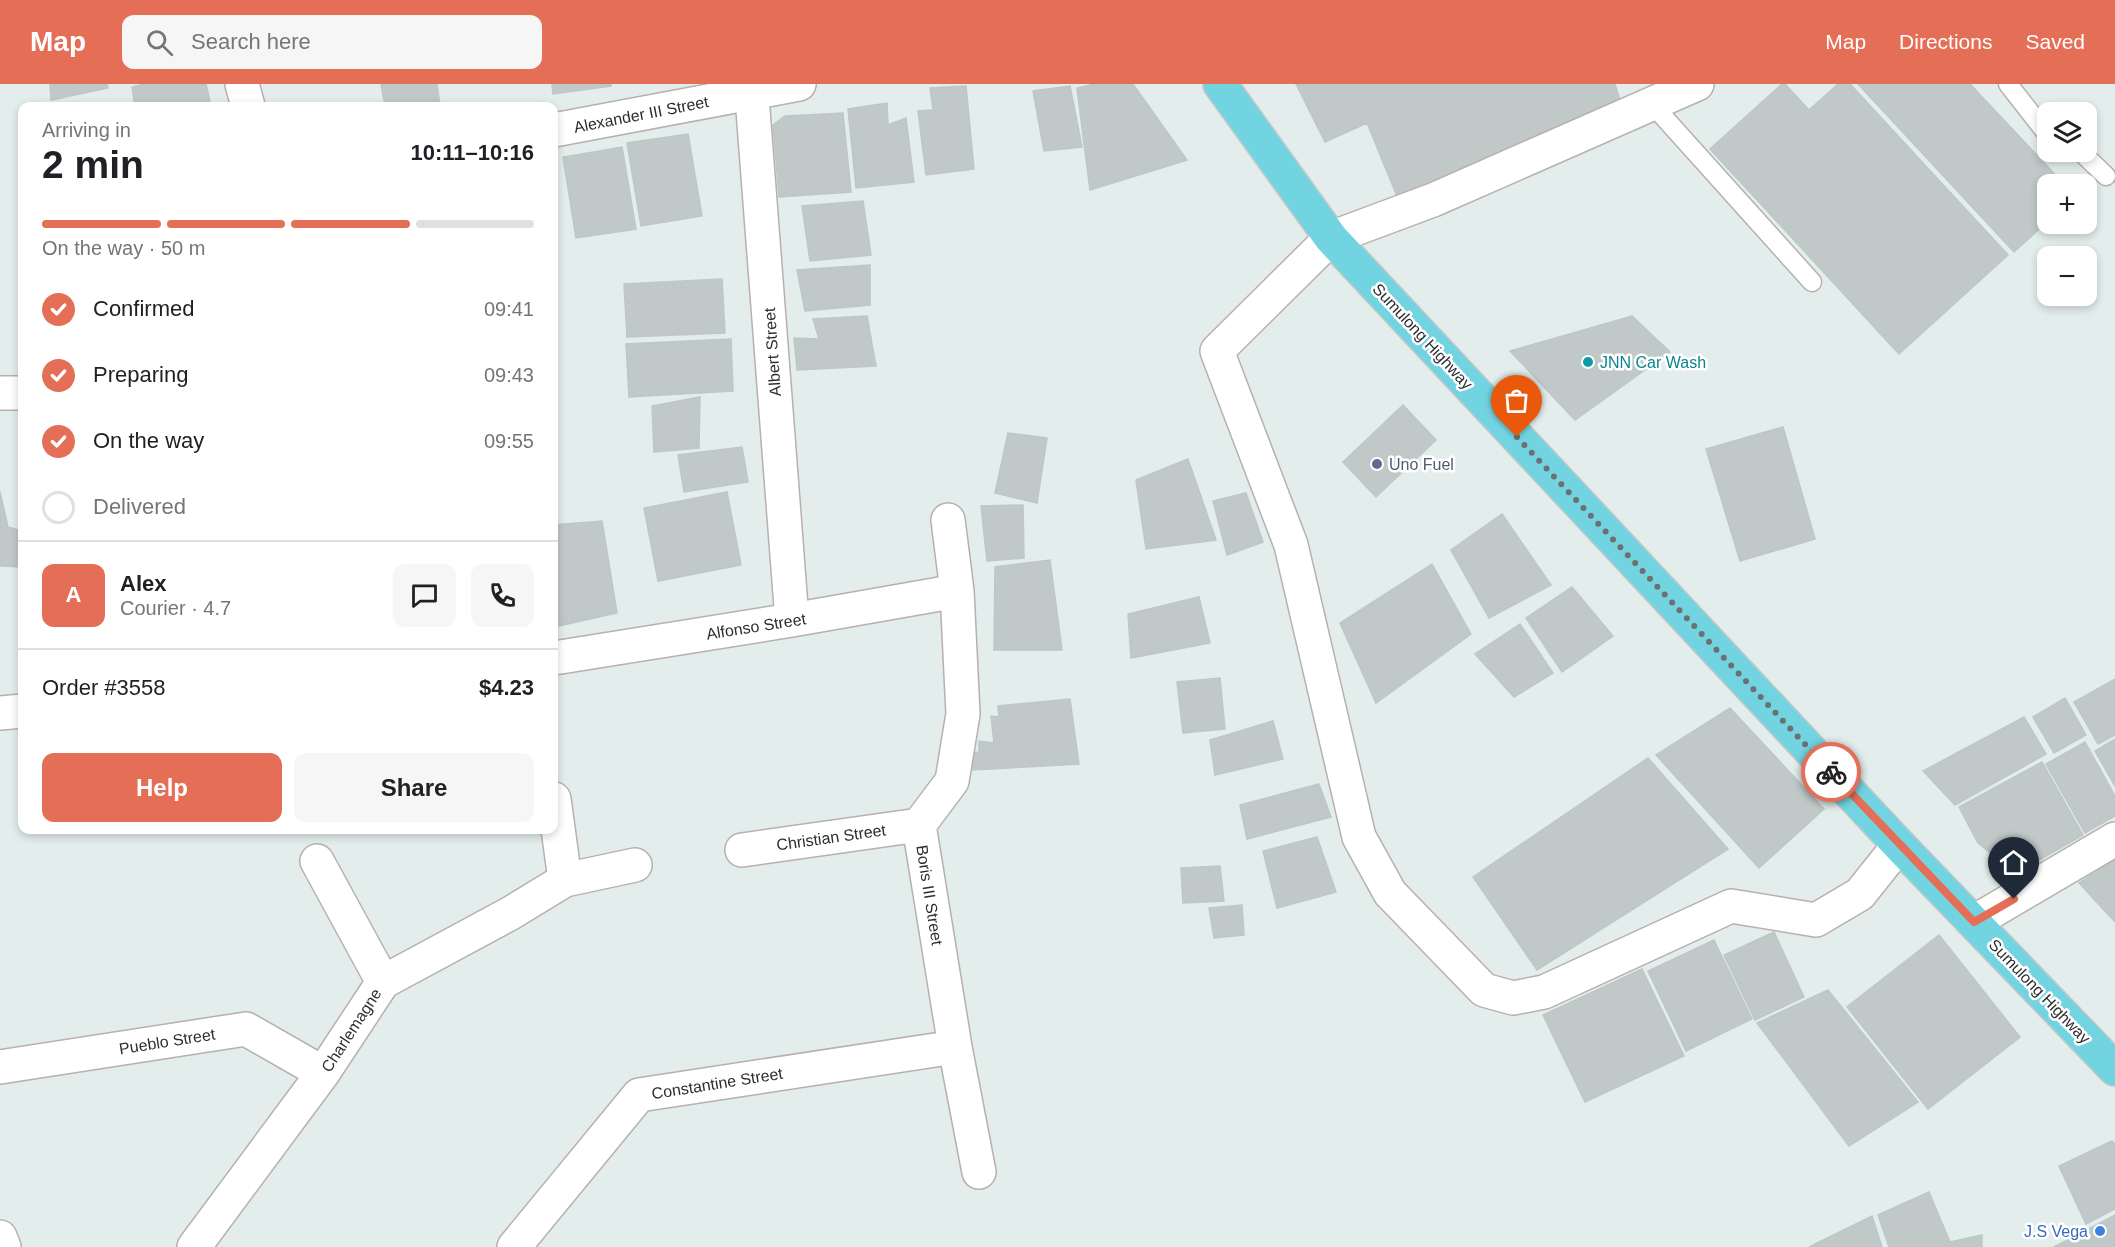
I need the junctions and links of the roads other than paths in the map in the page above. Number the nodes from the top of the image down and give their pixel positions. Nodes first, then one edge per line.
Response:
1 (242, 84) edge
2 (799, 84) edge
3 (1220, 84) edge
4 (1697, 84) edge
5 (2008, 84) edge
6 (752, 88) edge
7 (247, 102) edge
8 (1652, 104) junction
9 (2037, 121) edge
10 (558, 129) edge
11 (2091, 162) edge
12 (2106, 176) dead end
13 (1331, 238) junction
14 (1812, 282) dead end
15 (0, 393) edge
16 (18, 393) edge
17 (948, 520) dead end
18 (957, 591) junction
19 (792, 620) junction
20 (558, 657) edge
21 (18, 711) edge
22 (0, 713) edge
23 (919, 825) junction
24 (558, 828) edge
25 (2115, 839) edge
26 (1899, 845) junction
27 (742, 850) dead end
28 (317, 861) dead end
29 (635, 864) dead end
30 (565, 880) junction
31 (1974, 922) junction
32 (383, 982) junction
33 (955, 1047) junction
34 (0, 1067) edge
35 (2115, 1069) edge
36 (323, 1073) junction
37 (979, 1172) dead end
38 (0, 1237) edge
39 (4, 1247) edge
40 (195, 1247) edge
41 (514, 1247) edge

1 - 7 street
2 - 6 street, Alexander III Street
3 - 13 main road, Sumulong Highway
4 - 8 street
5 - 9 lane
6 - 10 street, Alexander III Street
6 - 19 street, Albert Street
8 - 13 street
8 - 14 lane
11 - 12 lane
13 - 26 main road, Sumulong Highway
13 - 26 street
15 - 16 street
17 - 18 street, Boris III Street
18 - 19 street, Alfonso Street
18 - 23 street, Boris III Street
19 - 20 street, Alfonso Street
21 - 22 street
23 - 27 street, Christian Street
23 - 33 street, Boris III Street
24 - 30 street
25 - 31 street
26 - 31 main road, Sumulong Highway
28 - 32 street
29 - 30 street, Charlemagne
30 - 32 street, Charlemagne
31 - 35 main road, Sumulong Highway
32 - 36 street, Charlemagne
33 - 37 street, Boris III Street
33 - 41 street, Constantine Street
34 - 36 street, Pueblo Street
36 - 40 street, Charlemagne
38 - 39 street

